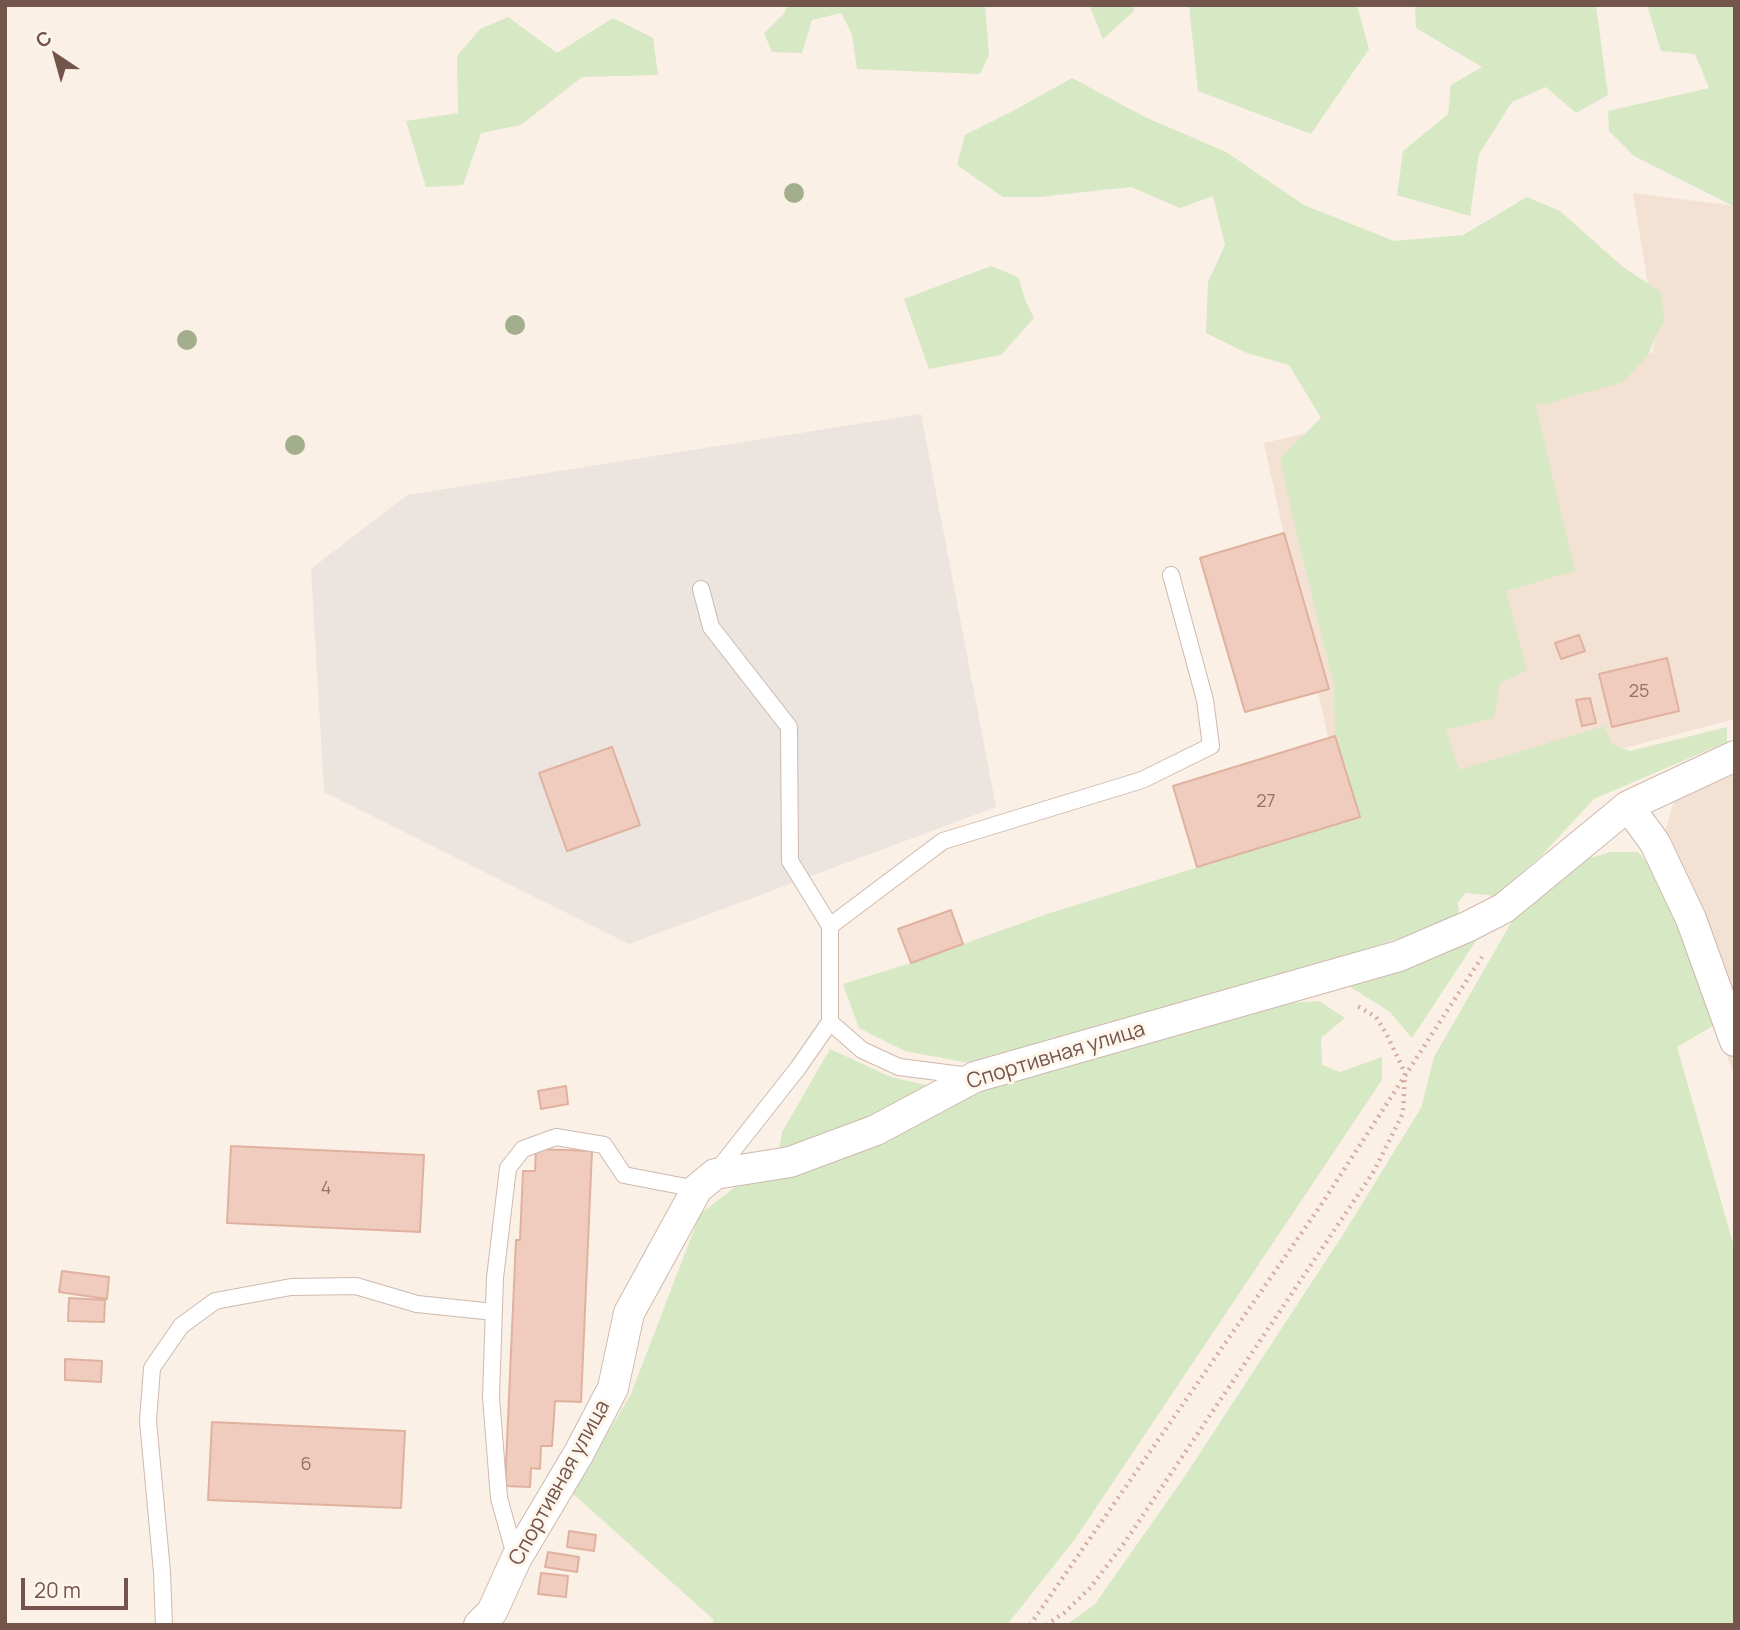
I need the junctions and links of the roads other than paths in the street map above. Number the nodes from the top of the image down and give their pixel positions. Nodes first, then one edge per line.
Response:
1 (1171, 575) dead end
2 (701, 589) dead end
3 (1735, 756) edge
4 (1628, 806) junction
5 (830, 926) junction
6 (831, 1022) junction
7 (1735, 1041) edge
8 (975, 1077) junction
9 (706, 1181) junction
10 (494, 1312) junction
11 (516, 1559) junction
12 (164, 1625) edge
13 (479, 1625) edge

1 - 5 lane
2 - 5 lane
3 - 4 street, Спортивная улица
4 - 7 street
4 - 8 street, Спортивная улица
5 - 6 lane
6 - 8 lane
6 - 9 lane
8 - 9 street, Спортивная улица
9 - 10 lane
9 - 11 street, Спортивная улица
10 - 11 lane
10 - 12 lane
11 - 13 street, Спортивная улица

